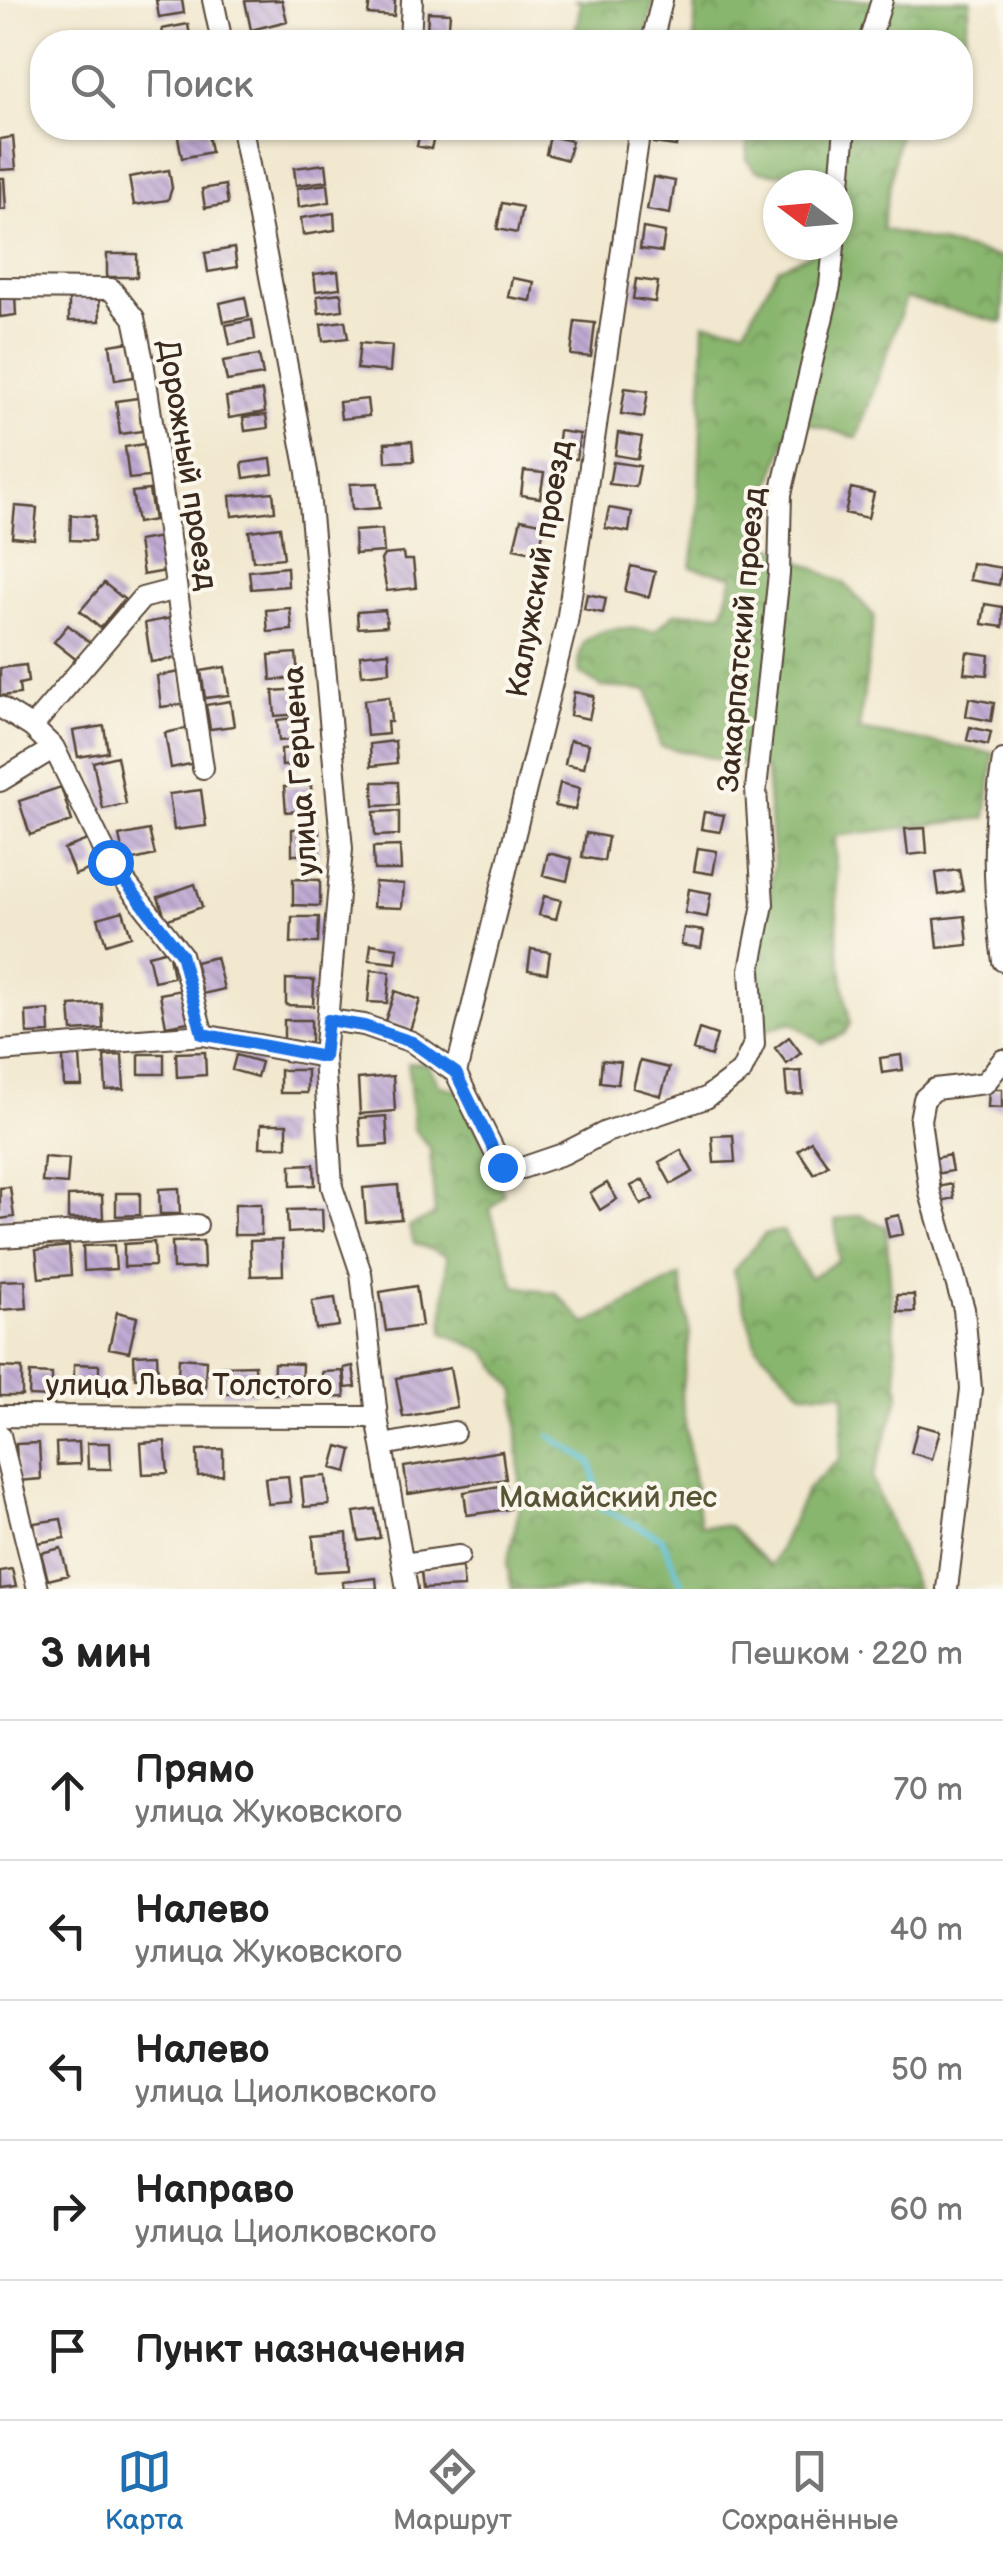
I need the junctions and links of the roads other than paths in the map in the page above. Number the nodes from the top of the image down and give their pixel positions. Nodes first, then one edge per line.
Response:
1 (212, 0) edge
2 (412, 0) edge
3 (662, 0) edge
4 (882, 0) edge
5 (219, 30) edge
6 (411, 30) edge
7 (655, 30) edge
8 (873, 30) edge
9 (244, 140) edge
10 (638, 140) edge
11 (845, 140) edge
12 (842, 170) edge
13 (833, 260) edge
14 (0, 288) edge
15 (176, 589) junction
16 (0, 706) edge
17 (32, 727) junction
18 (54, 748) junction
19 (1003, 760) edge
20 (203, 768) dead end
21 (0, 780) edge
22 (1003, 962) edge
23 (328, 1020) junction
24 (202, 1034) junction
25 (0, 1051) edge
26 (324, 1057) junction
27 (1003, 1060) edge
28 (456, 1073) junction
29 (197, 1226) dead end
30 (0, 1237) edge
31 (0, 1416) edge
32 (378, 1417) junction
33 (454, 1432) dead end
34 (0, 1434) edge
35 (382, 1445) junction
36 (459, 1556) dead end
37 (403, 1564) junction
38 (38, 1589) edge
39 (407, 1589) edge
40 (947, 1589) edge

1 - 5 street
2 - 6 street
3 - 7 street
4 - 8 street
9 - 23 street, улица Герцена
10 - 28 street, Калужский проезд
11 - 12 street
13 - 28 street, Закарпатский проезд
14 - 15 street, Дорожный проезд
15 - 17 street
15 - 20 street, Дорожный проезд
16 - 17 street
17 - 18 street
18 - 21 street
18 - 24 street
19 - 22 street
23 - 26 street, улица Герцена
23 - 28 street
24 - 25 street
24 - 26 street
26 - 32 street, улица Герцена
27 - 40 street
29 - 30 street
31 - 32 street, улица Льва Толстого
32 - 35 street, улица Герцена
33 - 35 street
34 - 38 street
35 - 37 street, улица Герцена
36 - 37 street
37 - 39 street, улица Герцена

